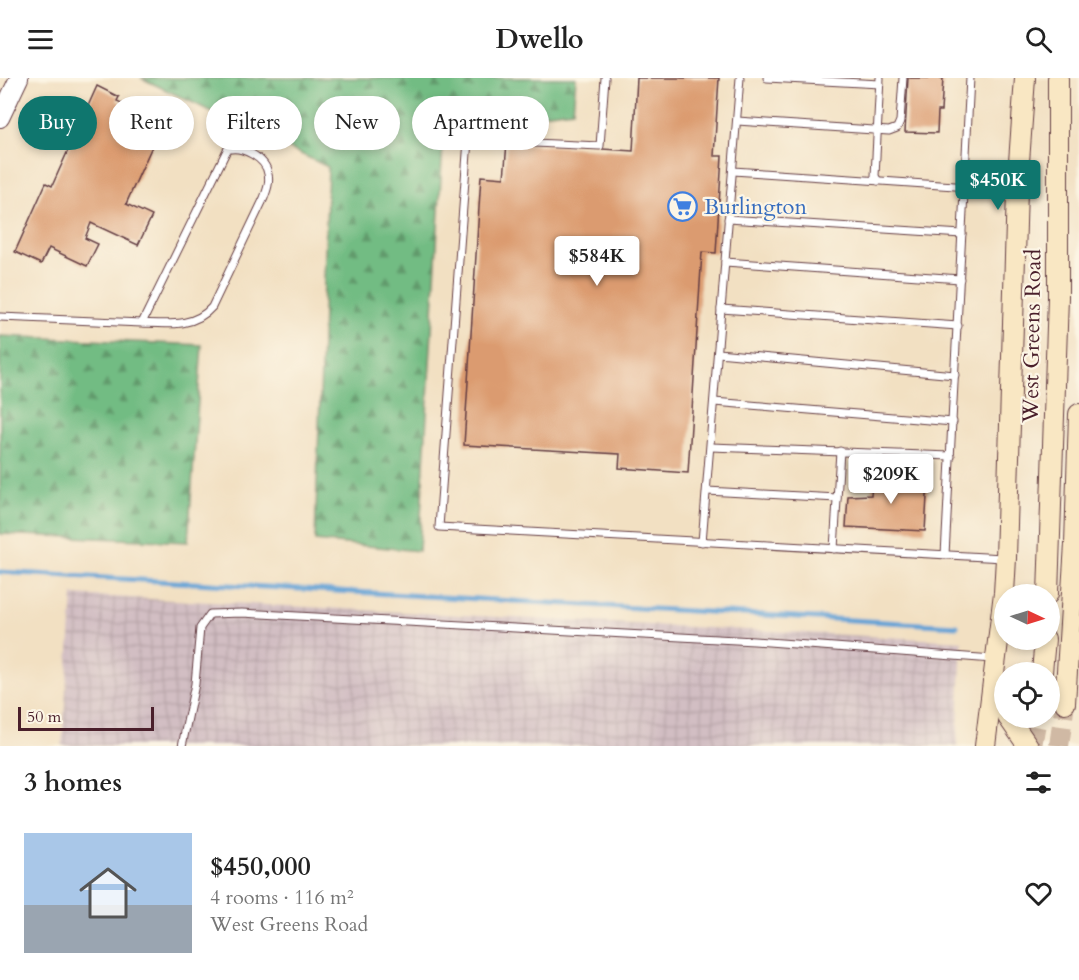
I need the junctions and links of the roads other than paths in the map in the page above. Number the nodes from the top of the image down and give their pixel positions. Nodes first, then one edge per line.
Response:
1 (19, 78) edge
2 (605, 78) edge
3 (741, 78) edge
4 (767, 78) edge
5 (903, 78) edge
6 (970, 78) edge
7 (1025, 78) edge
8 (1058, 78) edge
9 (880, 81) edge
10 (3, 107) edge
11 (737, 121) junction
12 (877, 130) junction
13 (733, 171) junction
14 (878, 181) junction
15 (965, 188) junction
16 (1017, 190) junction
17 (729, 219) junction
18 (962, 234) junction
19 (725, 262) junction
20 (960, 279) junction
21 (721, 309) junction
22 (0, 317) edge
23 (142, 323) junction
24 (958, 326) junction
25 (718, 353) junction
26 (955, 375) junction
27 (714, 402) junction
28 (1079, 414) edge
29 (953, 422) junction
30 (711, 447) junction
31 (840, 451) junction
32 (951, 456) junction
33 (707, 491) junction
34 (837, 498) junction
35 (702, 542) junction
36 (834, 549) junction
37 (945, 555) junction
38 (1006, 558) junction
39 (1048, 584) edge
40 (996, 659) junction
41 (997, 662) edge
42 (1065, 703) tunnel mouth
43 (1016, 728) edge
44 (182, 746) edge
45 (985, 746) edge
46 (1028, 746) edge

1 - 10 street
2 - 35 lane
3 - 11 lane
4 - 9 lane
5 - 12 lane
6 - 15 lane
7 - 16 main road
8 - 39 main road, West Greens Road
9 - 12 lane
11 - 12 lane
11 - 13 lane
12 - 14 lane
13 - 14 lane
13 - 17 lane
14 - 15 lane
15 - 16 lane
15 - 18 lane
16 - 38 main road
17 - 18 lane
17 - 19 lane
18 - 20 lane
19 - 20 lane
19 - 21 lane
20 - 24 lane
21 - 24 lane
21 - 25 lane
22 - 23 lane
23 - 23 lane
24 - 26 lane
25 - 26 lane
25 - 27 lane
26 - 29 lane
27 - 29 lane
27 - 30 lane
28 - 42 main road
29 - 32 lane
30 - 31 lane
30 - 33 lane
31 - 32 lane
31 - 34 lane
32 - 37 lane
33 - 34 lane
33 - 35 lane
34 - 36 lane
35 - 36 lane
36 - 37 lane
37 - 38 lane
38 - 40 main road
40 - 41 main road
40 - 44 lane
40 - 45 main road
43 - 46 main road

